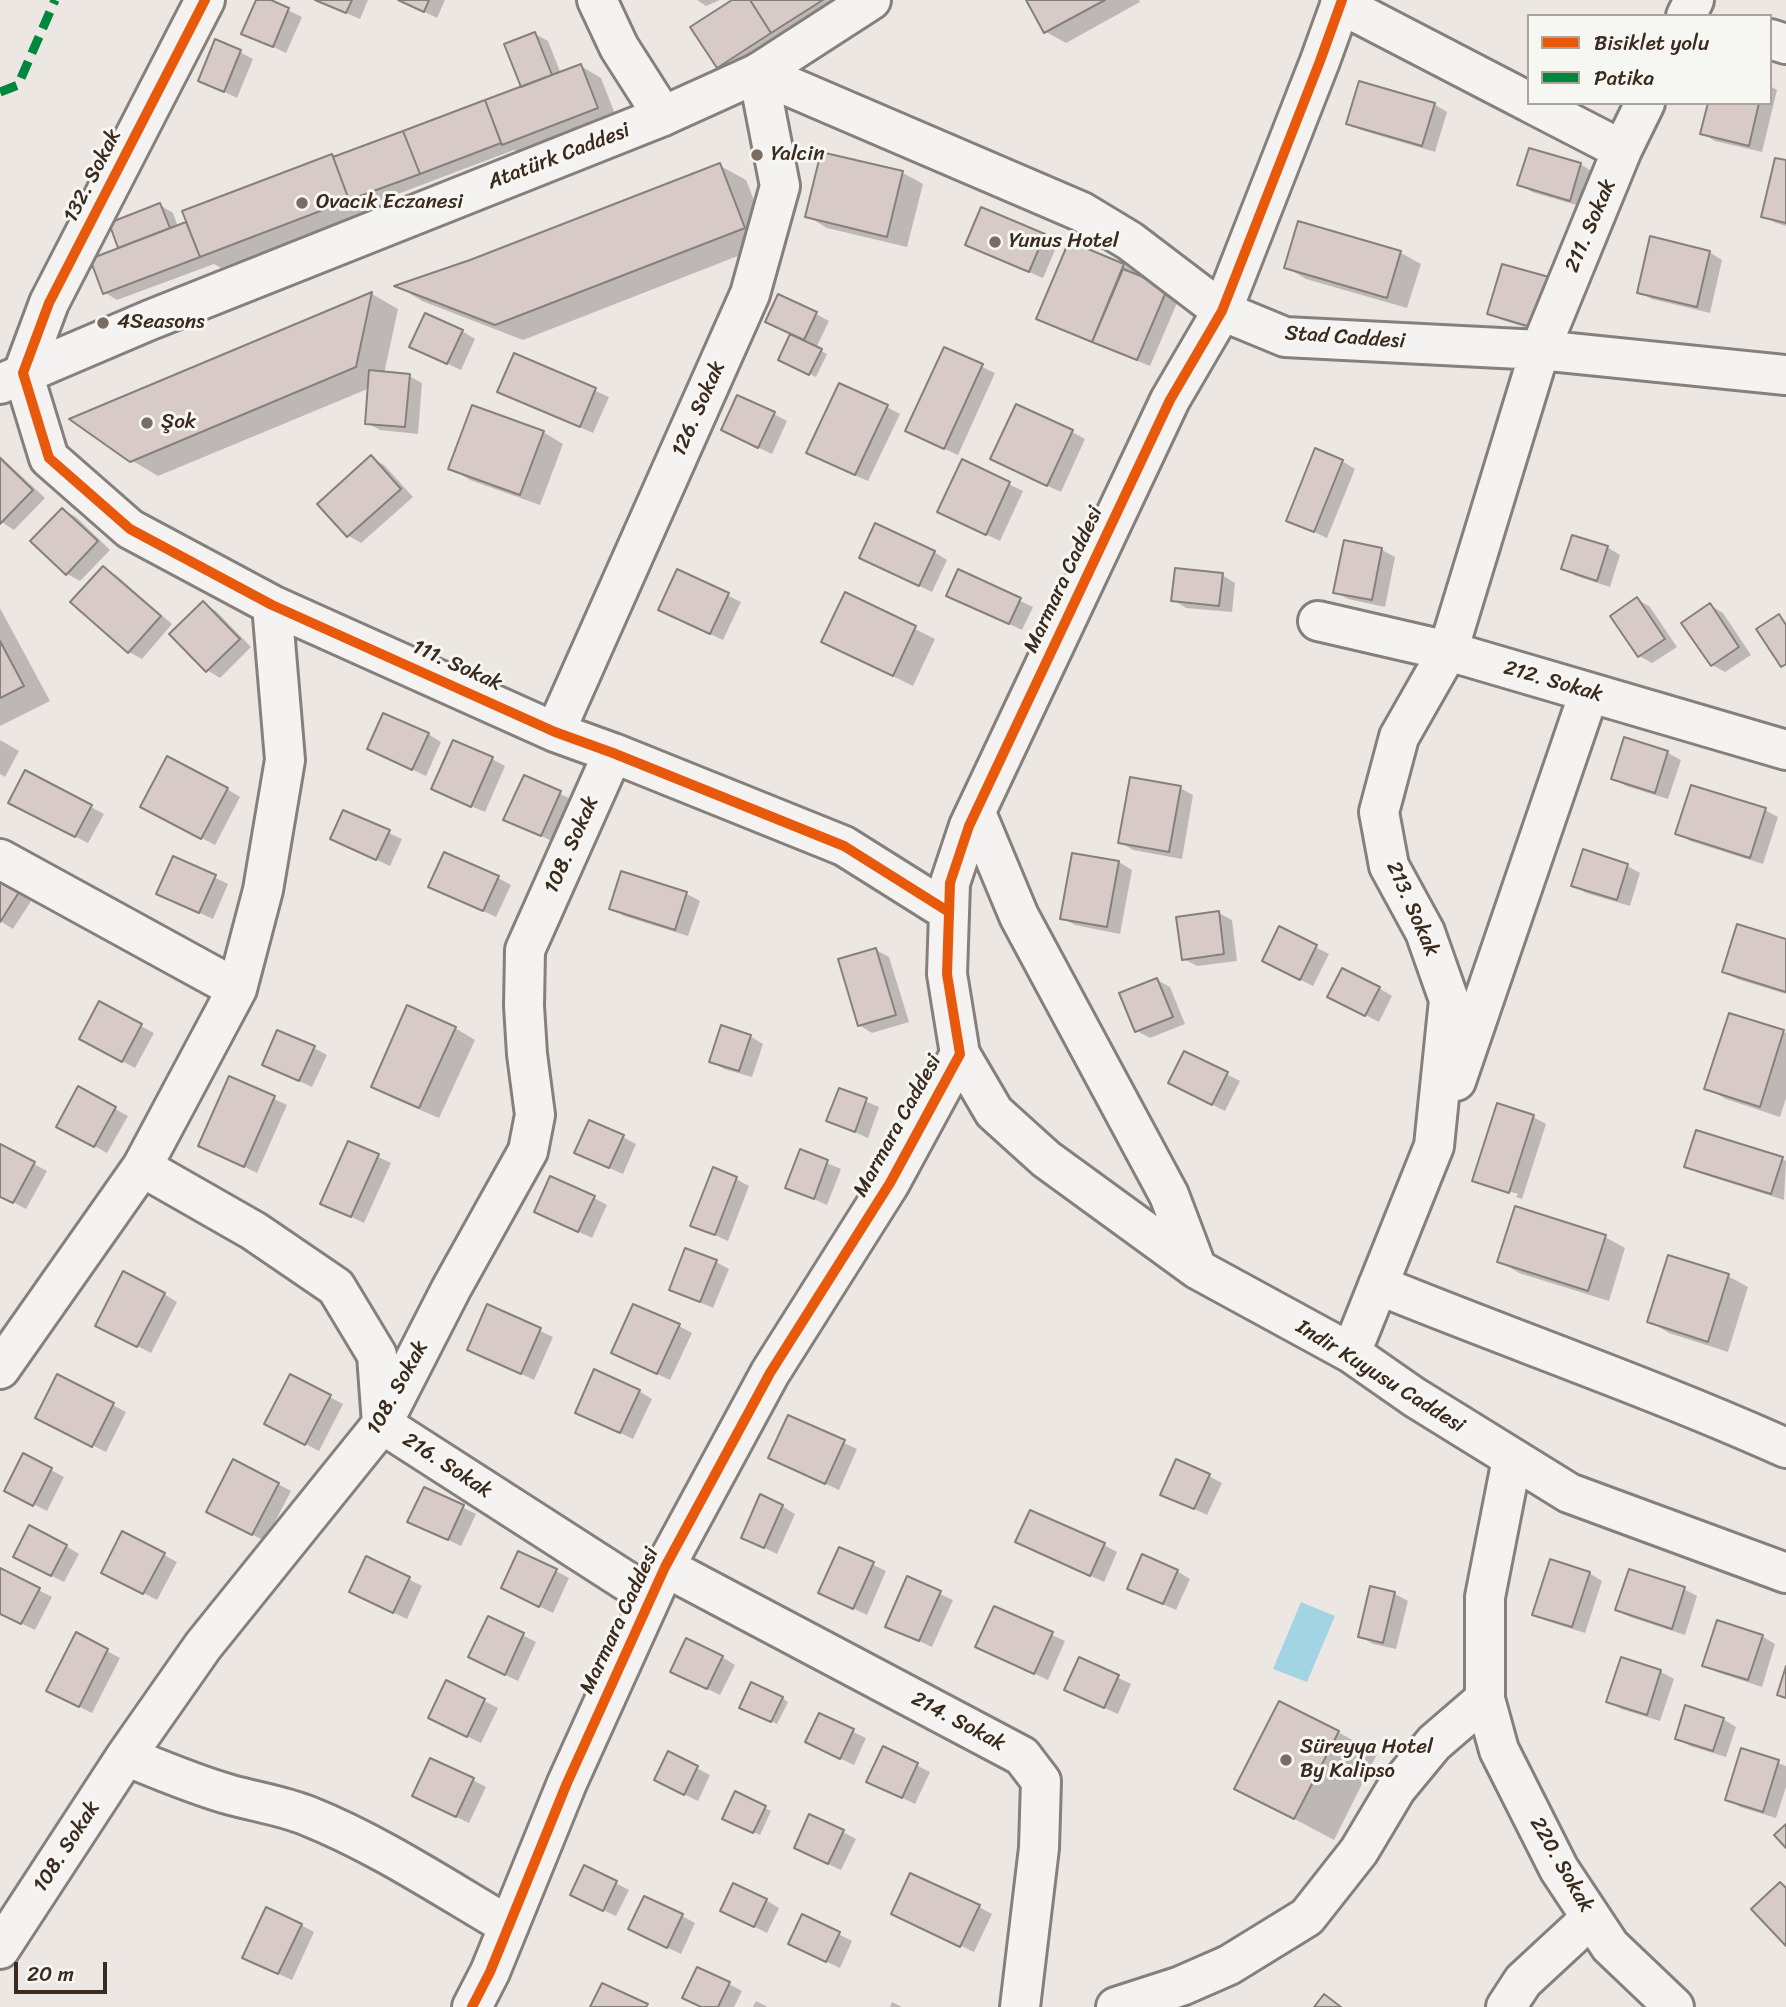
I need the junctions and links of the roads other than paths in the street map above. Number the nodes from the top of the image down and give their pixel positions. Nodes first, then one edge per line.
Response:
1 (205, 0) edge
2 (597, 0) edge
3 (871, 0) edge
4 (1341, 2) edge
5 (758, 73) junction
6 (1527, 101) edge
7 (1534, 105) edge
8 (1644, 105) edge
9 (663, 116) junction
10 (1622, 150) junction
11 (1222, 311) junction
12 (1540, 350) junction
13 (1786, 375) edge
14 (12, 379) edge
15 (272, 605) junction
16 (1318, 621) dead end
17 (1448, 651) junction
18 (1589, 693) junction
19 (555, 732) junction
20 (1786, 750) edge
21 (614, 753) junction
22 (976, 813) junction
23 (0, 859) edge
24 (949, 912) junction
25 (237, 989) junction
26 (960, 1054) junction
27 (1434, 1146) junction
28 (142, 1167) junction
29 (1197, 1269) junction
30 (1378, 1285) junction
31 (1351, 1353) junction
32 (0, 1369) edge
33 (382, 1424) junction
34 (1786, 1448) edge
35 (1513, 1459) junction
36 (1786, 1573) edge
37 (658, 1582) junction
38 (1485, 1699) junction
39 (126, 1756) junction
40 (1591, 1917) junction
41 (509, 1926) junction
42 (0, 1949) edge
43 (1676, 2004) edge
44 (472, 2007) edge
45 (1020, 2007) edge
46 (1116, 2007) edge
47 (1506, 2007) edge

1 - 14 street, 132. Sokak
2 - 9 street
3 - 5 street, Atatürk Caddesi
4 - 6 street
4 - 11 street, Marmara Caddesi
5 - 9 street, Atatürk Caddesi
5 - 11 street, Stad Caddesi
5 - 19 street, 126. Sokak
7 - 10 street
8 - 10 street, 211. Sokak
9 - 14 street, Atatürk Caddesi
10 - 12 street, 211. Sokak
11 - 12 street, Stad Caddesi
11 - 22 street, Marmara Caddesi
12 - 13 street, Stad Caddesi
12 - 17 street, 213. Sokak
14 - 15 street, 111. Sokak
15 - 19 street, 111. Sokak
15 - 25 street
16 - 17 street, 212. Sokak
17 - 18 street, 212. Sokak
17 - 27 street, 213. Sokak
18 - 20 street, 212. Sokak
18 - 27 street
19 - 21 street, 111. Sokak
21 - 24 street, 111. Sokak
21 - 33 street, 108. Sokak
22 - 24 street, Marmara Caddesi
22 - 29 street
23 - 25 street
24 - 26 street, Marmara Caddesi
25 - 28 street
26 - 29 street, Indir Kuyusu Caddesi
26 - 37 street, Marmara Caddesi
27 - 30 street, 213. Sokak
28 - 32 street
28 - 33 street, 216. Sokak
29 - 31 street, Indir Kuyusu Caddesi
30 - 31 street, 213. Sokak
30 - 34 street
31 - 35 street, Indir Kuyusu Caddesi
33 - 37 street, 216. Sokak
33 - 39 street, 108. Sokak
35 - 36 street, Indir Kuyusu Caddesi
35 - 38 street, 220. Sokak
37 - 41 street, Marmara Caddesi
37 - 45 street, 214. Sokak
38 - 40 street, 220. Sokak
38 - 46 street
39 - 41 street
39 - 42 street, 108. Sokak
40 - 43 street, 220. Sokak
40 - 47 street
41 - 44 street, Marmara Caddesi

